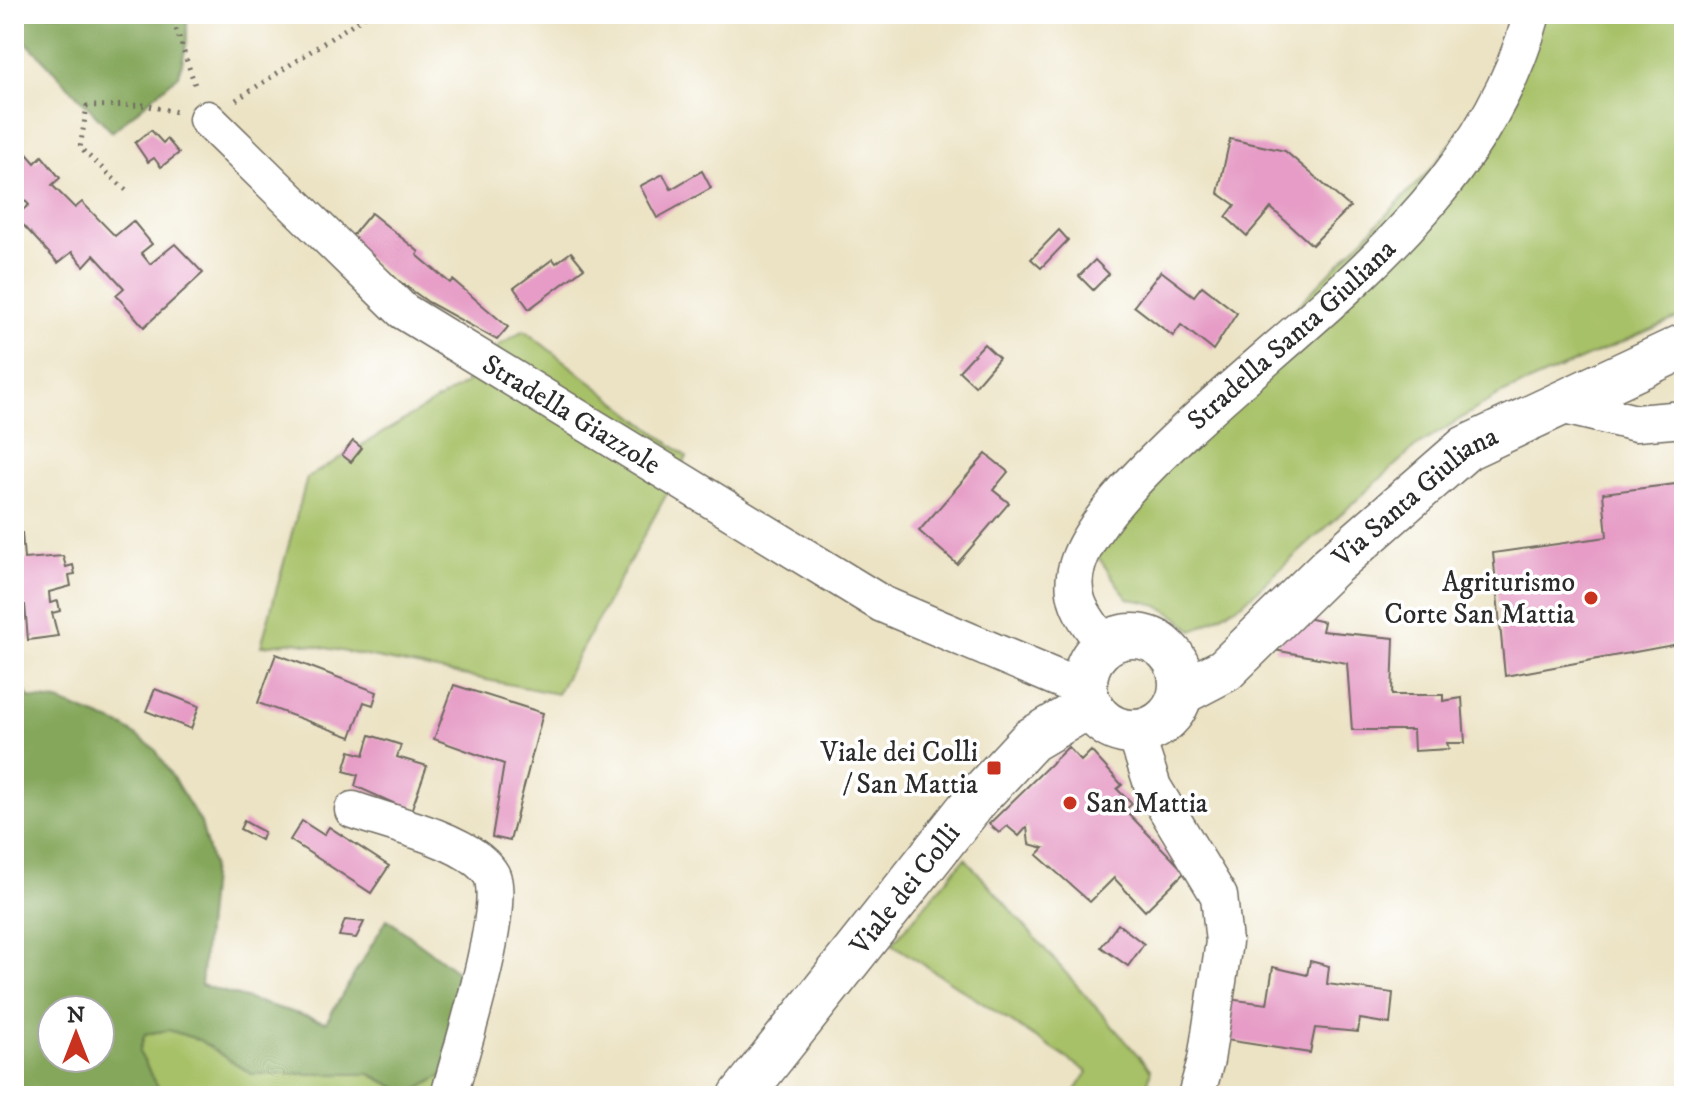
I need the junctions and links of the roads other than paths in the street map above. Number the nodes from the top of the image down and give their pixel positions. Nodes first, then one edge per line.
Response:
1 (1532, 14) edge
2 (207, 119) road end
3 (1684, 346) edge
4 (1560, 405) junction
5 (1684, 419) edge
6 (1105, 645) junction
7 (1181, 693) junction
8 (1087, 698) junction
9 (1135, 732) junction
10 (353, 810) dead end
11 (449, 1096) edge
12 (741, 1096) edge
13 (1196, 1096) edge

1 - 6 street, Stradella Santa Giuliana
2 - 8 street, Stradella Giazzole
3 - 4 street, Via Santa Giuliana
4 - 5 street
4 - 7 street, Via Santa Giuliana
6 - 7 street
6 - 8 street
7 - 9 street
8 - 9 street
8 - 12 street, Viale dei Colli
9 - 13 street
10 - 11 street

